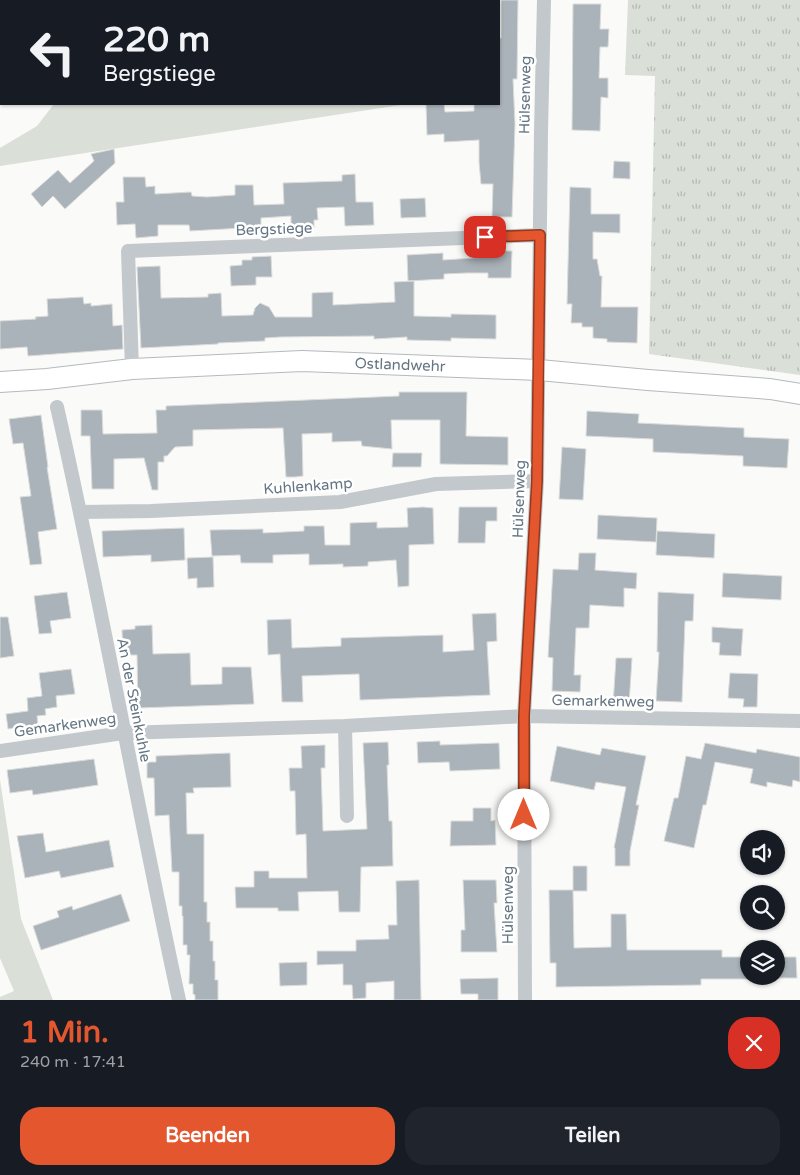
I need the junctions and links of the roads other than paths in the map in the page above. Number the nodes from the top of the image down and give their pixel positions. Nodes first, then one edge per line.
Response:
1 (544, 0) edge
2 (540, 235) junction
3 (132, 369) junction
4 (539, 370) junction
5 (0, 382) edge
6 (800, 394) edge
7 (57, 407) dead end
8 (537, 481) junction
9 (81, 512) junction
10 (524, 716) junction
11 (800, 721) edge
12 (345, 726) junction
13 (123, 733) junction
14 (0, 751) edge
15 (347, 816) dead end
16 (179, 1000) edge
17 (525, 1000) edge

1 - 2 street, Hülsenweg
2 - 3 street, Bergstiege
2 - 4 street, Hülsenweg
3 - 4 street, Ostlandwehr
3 - 5 street, Ostlandwehr
4 - 6 street, Ostlandwehr
4 - 8 street, Hülsenweg
7 - 9 street, An der Steinkuhle
8 - 9 street, Kuhlenkamp
8 - 10 street, Hülsenweg
9 - 13 street, An der Steinkuhle
10 - 11 street, Gemarkenweg
10 - 12 street, Gemarkenweg
10 - 17 street, Hülsenweg
12 - 13 street, Gemarkenweg
12 - 15 street
13 - 14 street, Gemarkenweg
13 - 16 street, An der Steinkuhle

